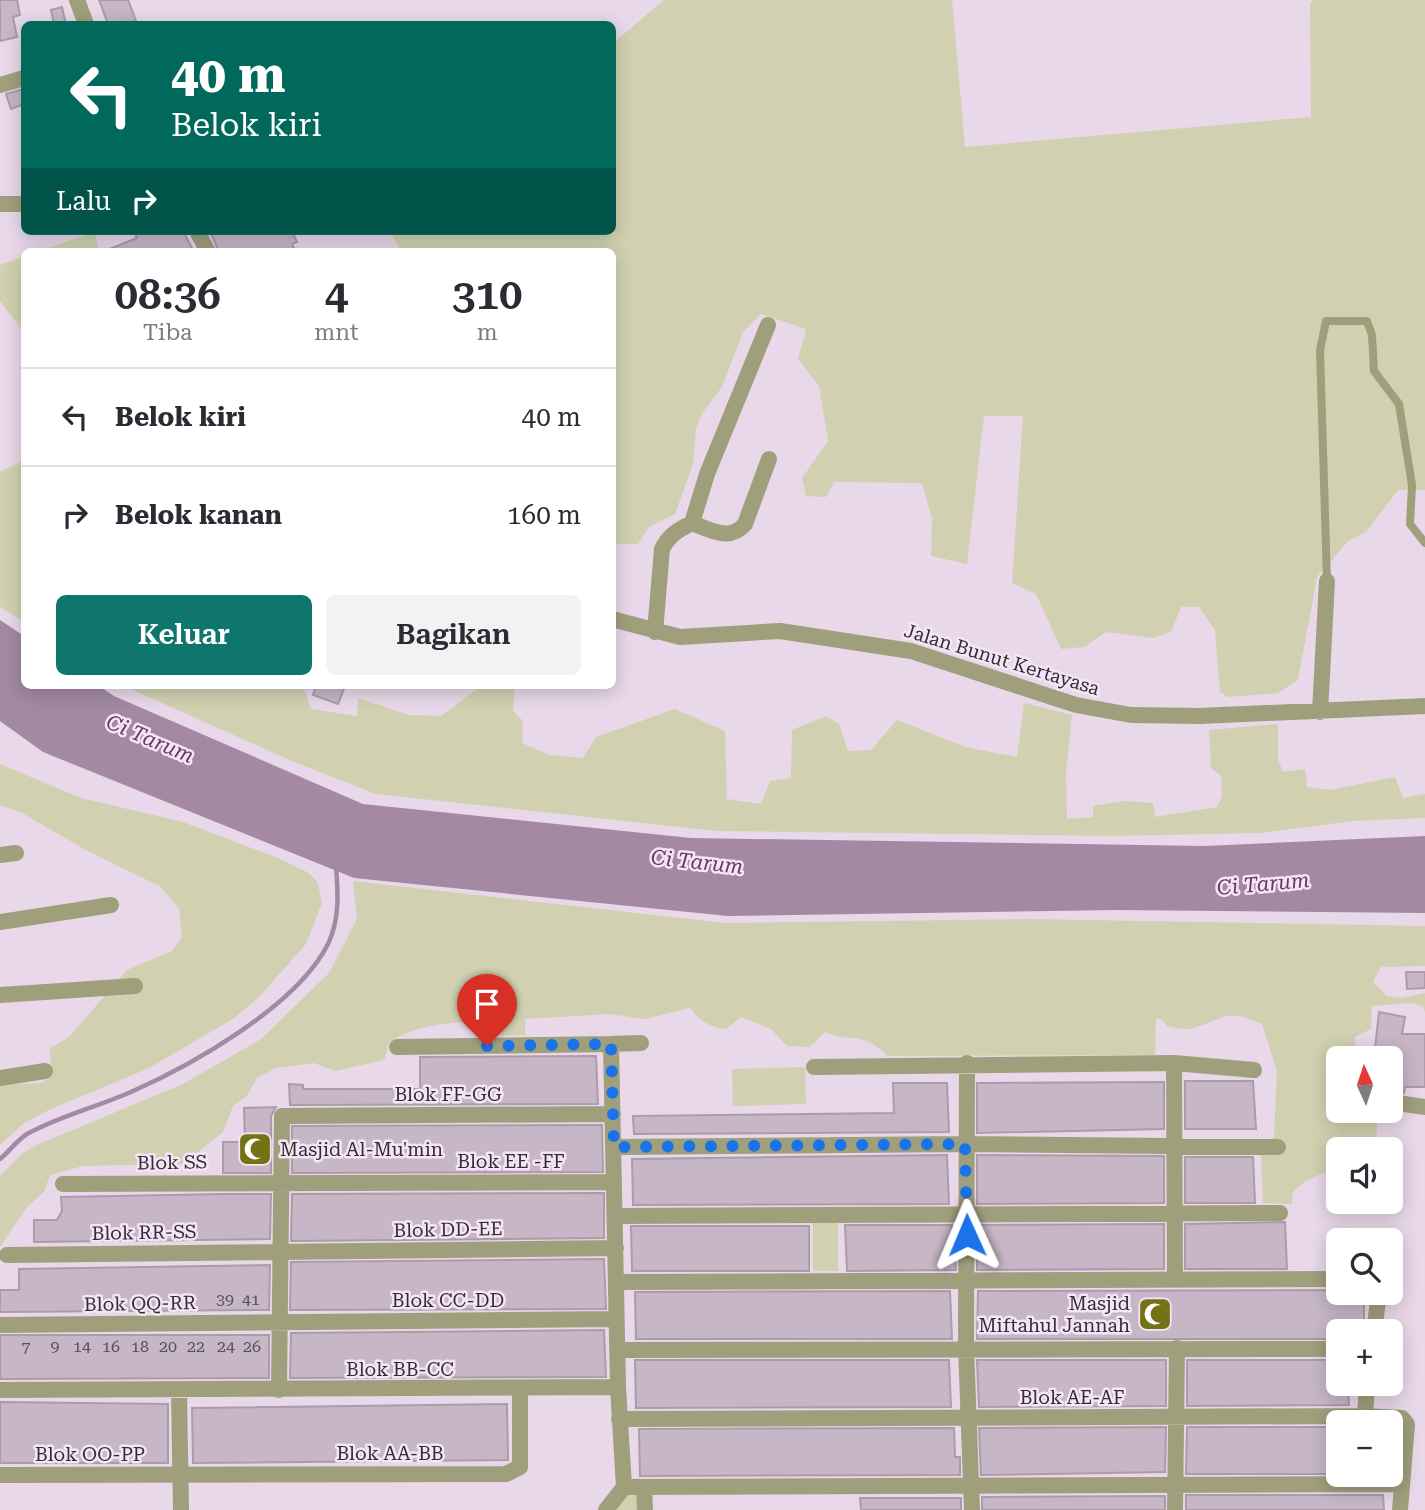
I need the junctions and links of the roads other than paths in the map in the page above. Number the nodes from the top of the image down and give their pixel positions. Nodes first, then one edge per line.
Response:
1 (77, 0) edge
2 (85, 21) edge
3 (21, 79) edge
4 (0, 85) edge
5 (0, 204) edge
6 (21, 204) edge
7 (768, 324) dead end
8 (769, 459) dead end
9 (692, 523) junction
10 (1425, 543) edge
11 (1327, 581) joint
12 (616, 620) edge
13 (654, 632) junction
14 (1425, 706) edge
15 (1320, 712) junction
16 (111, 905) dead end
17 (0, 922) edge
18 (135, 986) dead end
19 (0, 995) edge
20 (641, 1043) dead end
21 (611, 1044) junction
22 (397, 1047) dead end
23 (967, 1063) junction
24 (1174, 1063) junction
25 (814, 1067) dead end
26 (1254, 1070) dead end
27 (45, 1071) dead end
28 (0, 1078) edge
29 (1404, 1104) edge
30 (1425, 1107) edge
31 (613, 1114) junction
32 (965, 1144) junction
33 (1174, 1146) junction
34 (614, 1147) junction
35 (1278, 1147) dead end
36 (281, 1182) junction
37 (614, 1182) junction
38 (62, 1184) dead end
39 (966, 1212) junction
40 (1175, 1213) junction
41 (1280, 1213) dead end
42 (615, 1216) junction
43 (615, 1248) junction
44 (280, 1251) junction
45 (7, 1255) dead end
46 (1326, 1279) edge
47 (1175, 1280) junction
48 (967, 1281) junction
49 (617, 1282) junction
50 (617, 1319) junction
51 (279, 1322) junction
52 (0, 1325) edge
53 (966, 1347) junction
54 (1177, 1348) junction
55 (1326, 1349) edge
56 (617, 1350) junction
57 (618, 1387) junction
58 (0, 1390) edge
59 (279, 1390) junction
60 (520, 1390) junction
61 (179, 1391) junction
62 (1326, 1416) edge
63 (1176, 1417) junction
64 (968, 1418) junction
65 (620, 1419) junction
66 (1403, 1420) edge
67 (1403, 1452) edge
68 (181, 1474) junction
69 (0, 1475) edge
70 (1326, 1482) edge
71 (1176, 1485) junction
72 (971, 1486) junction
73 (624, 1487) junction
74 (645, 1487) junction
75 (1400, 1487) edge
76 (181, 1510) edge
77 (606, 1510) edge
78 (645, 1510) edge
79 (972, 1510) edge
80 (1175, 1510) edge
81 (1399, 1510) edge

1 - 2 street
3 - 4 street
5 - 6 street
7 - 9 street
8 - 9 street
9 - 13 street
10 - 11 lane
11 - 15 street
12 - 13 street, Jalan Bunut Kertayasa
13 - 15 street, Jalan Bunut Kertayasa
14 - 15 street, Jalan Bunut Kertayasa
16 - 17 street
18 - 19 street
20 - 21 street
21 - 22 street
21 - 31 street
23 - 24 street
23 - 25 street
23 - 32 street
24 - 26 street
24 - 33 street
27 - 28 street
29 - 30 street
31 - 34 street
31 - 36 street, Blok FF-GG
32 - 33 street
32 - 34 street
32 - 39 street
33 - 35 street
33 - 40 street
34 - 37 street
36 - 37 street, Blok EE -FF
36 - 38 street, Blok SS
36 - 44 street
37 - 42 street
39 - 40 street
39 - 42 street
39 - 48 street
40 - 41 street
40 - 47 street
42 - 43 street
43 - 44 street, Blok DD-EE
43 - 49 street
44 - 45 street, Blok RR-SS
44 - 51 street
46 - 47 street
47 - 48 street
48 - 49 street
48 - 53 street
49 - 50 street
50 - 51 street, Blok CC-DD
50 - 56 street
51 - 52 street, Blok QQ-RR
51 - 59 street
53 - 54 street
53 - 56 street
53 - 64 street
54 - 55 street
54 - 63 street
56 - 57 street
57 - 60 street, Blok BB-CC
57 - 65 street
58 - 61 street, Blok BB-CC
59 - 60 street, Blok BB-CC
59 - 61 street, Blok BB-CC
60 - 68 street, Blok AA-BB
61 - 68 street
62 - 63 street, Blok AE-AF
63 - 64 street, Blok AE-AF
63 - 71 street
64 - 65 street, Blok AE-AF
64 - 72 street
65 - 73 street
66 - 67 street, Blok AE-AF
68 - 69 street, Blok OO-PP
68 - 76 street
70 - 71 street
71 - 72 street
71 - 80 street
72 - 74 street
72 - 79 street
73 - 74 street
73 - 77 street
74 - 78 street
75 - 81 street

